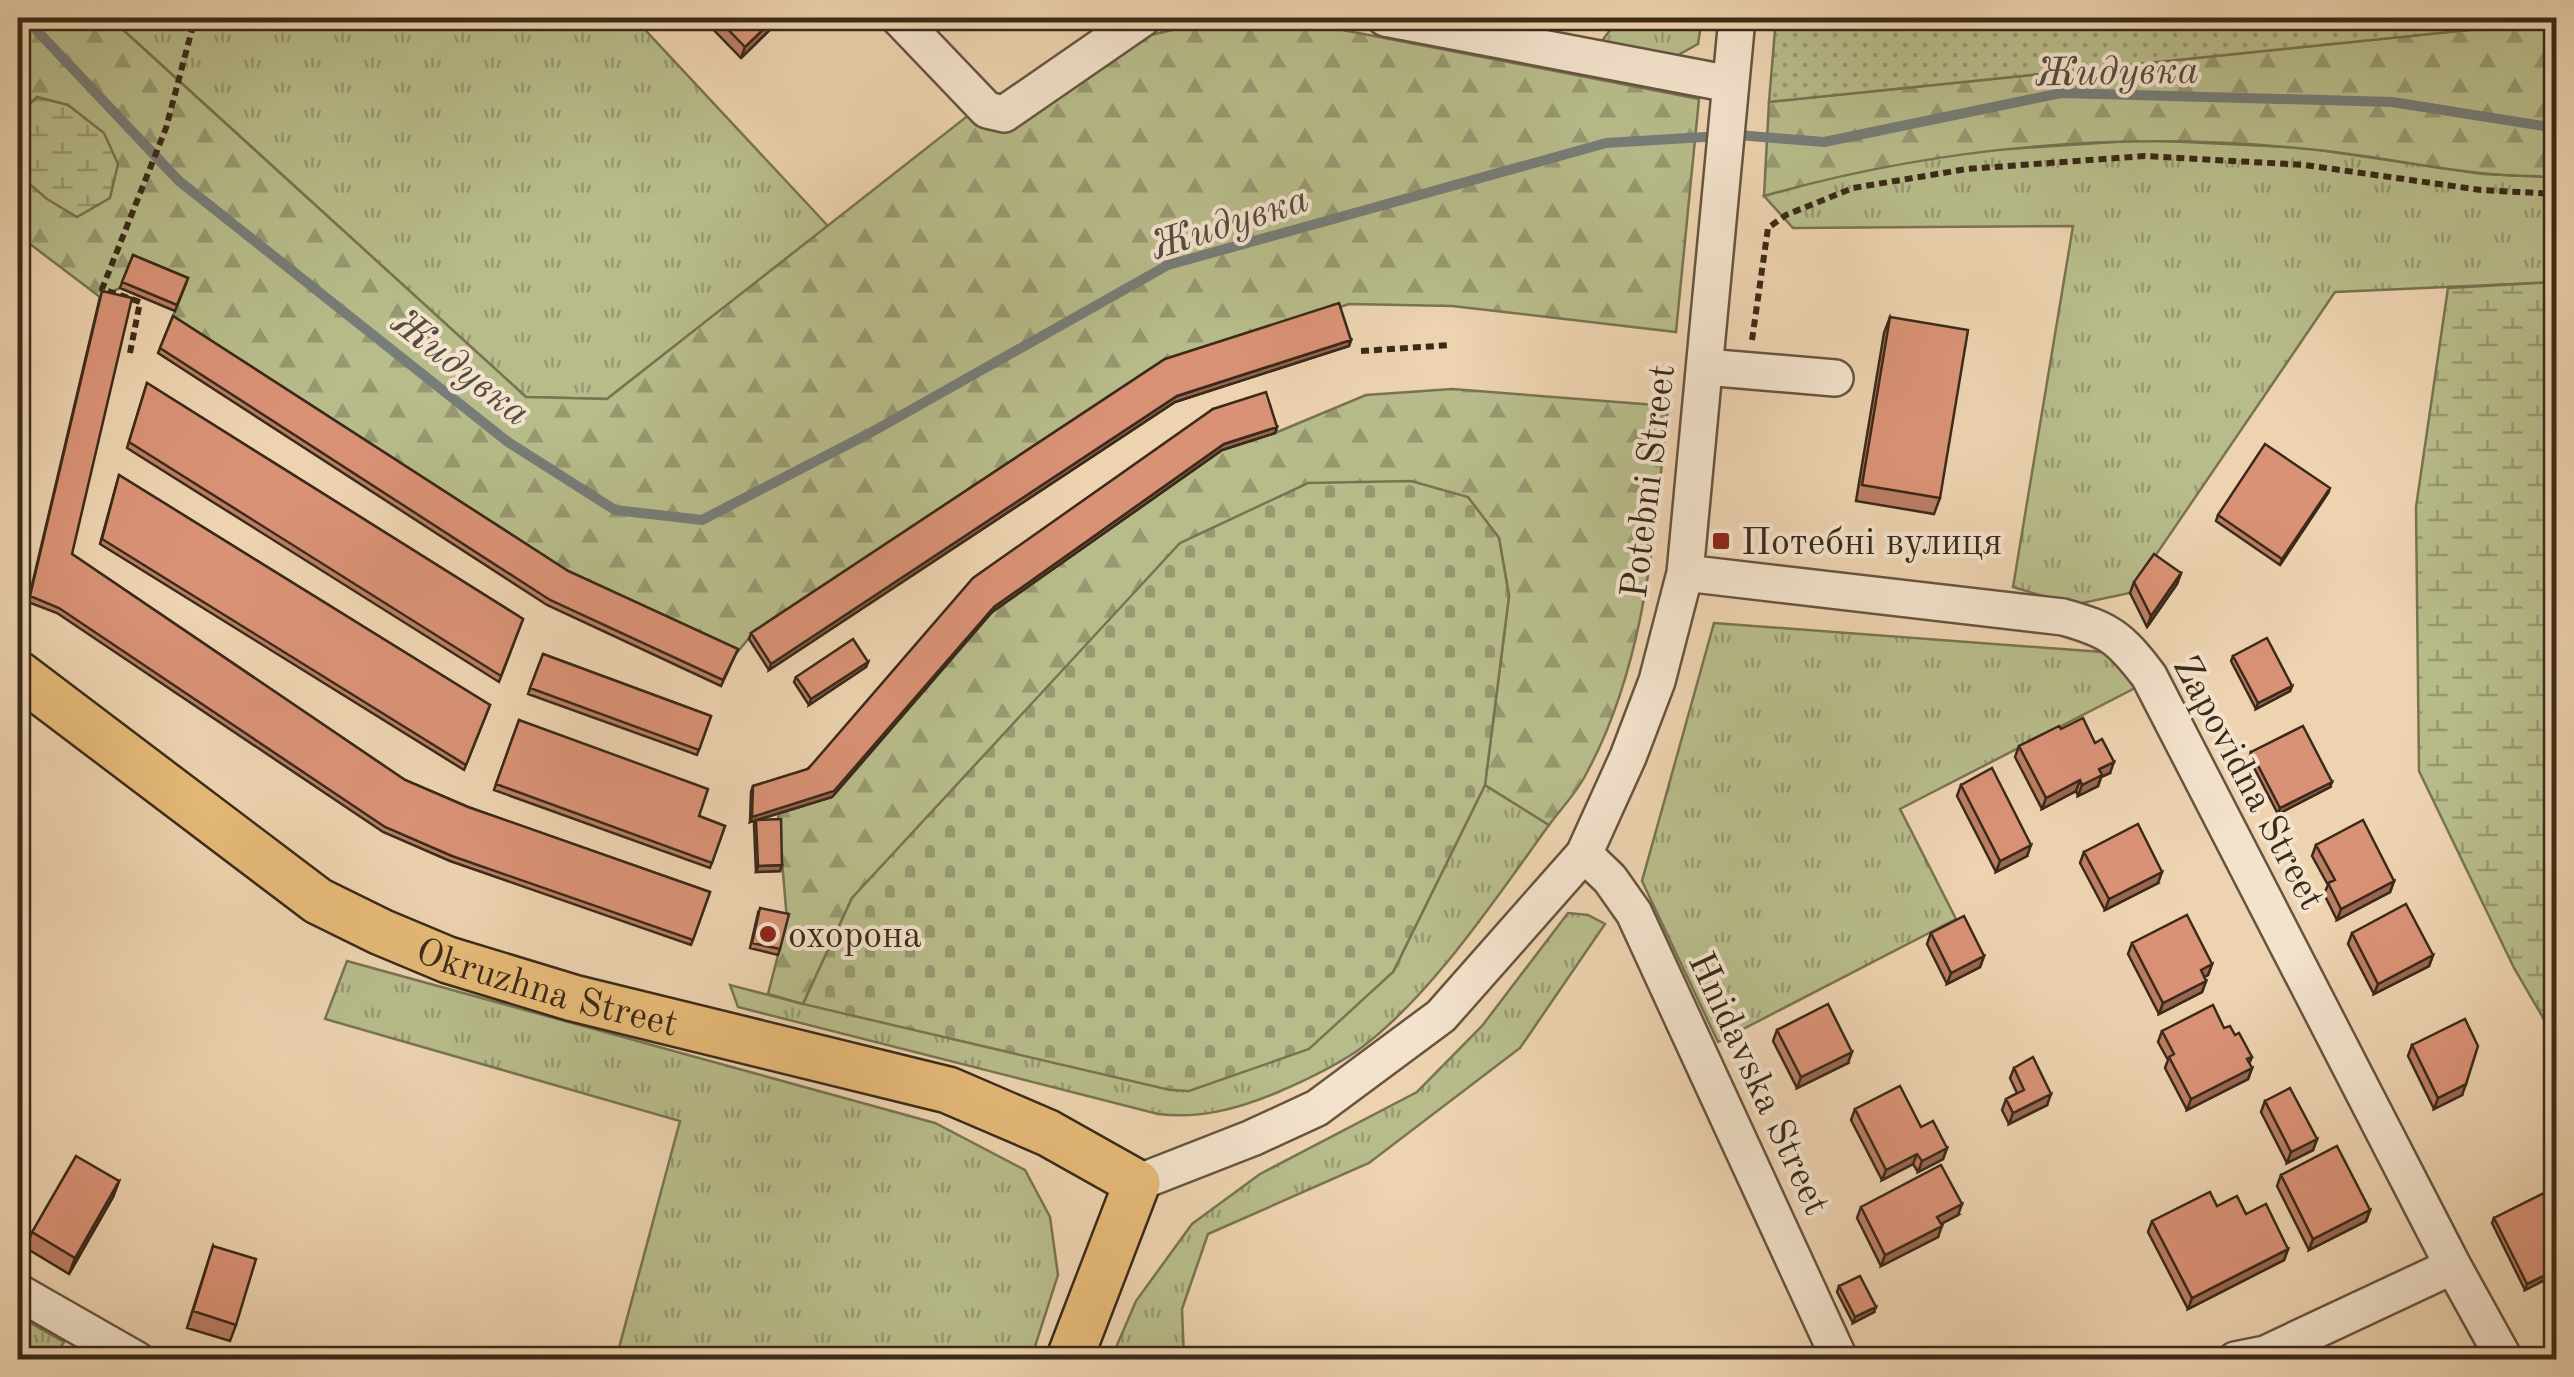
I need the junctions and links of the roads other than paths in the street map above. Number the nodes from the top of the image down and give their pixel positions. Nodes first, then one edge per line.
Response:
1 (898, 18) edge
2 (1144, 18) edge
3 (1385, 18) edge
4 (1736, 18) edge
5 (1729, 97) junction
6 (1705, 367) junction
7 (1835, 378) dead end
8 (1686, 573) junction
9 (18, 674) edge
10 (1584, 854) junction
11 (1137, 1183) junction
12 (2453, 1266) junction
13 (18, 1292) edge
14 (137, 1360) edge
15 (1069, 1360) edge
16 (1840, 1360) edge
17 (2235, 1360) edge
18 (2505, 1360) edge

1 - 2 street
3 - 5 street
4 - 5 street, Potebni Street
5 - 6 street, Potebni Street
6 - 7 street
6 - 8 street, Potebni Street
8 - 10 street, Potebni Street
8 - 12 street, Zapovidna Street
9 - 11 main road, Okruzhna Street
10 - 11 street, Potebni Street
10 - 16 street, Hnidavska Street
11 - 15 main road
12 - 17 street
12 - 18 street, Zapovidna Street
13 - 14 street

